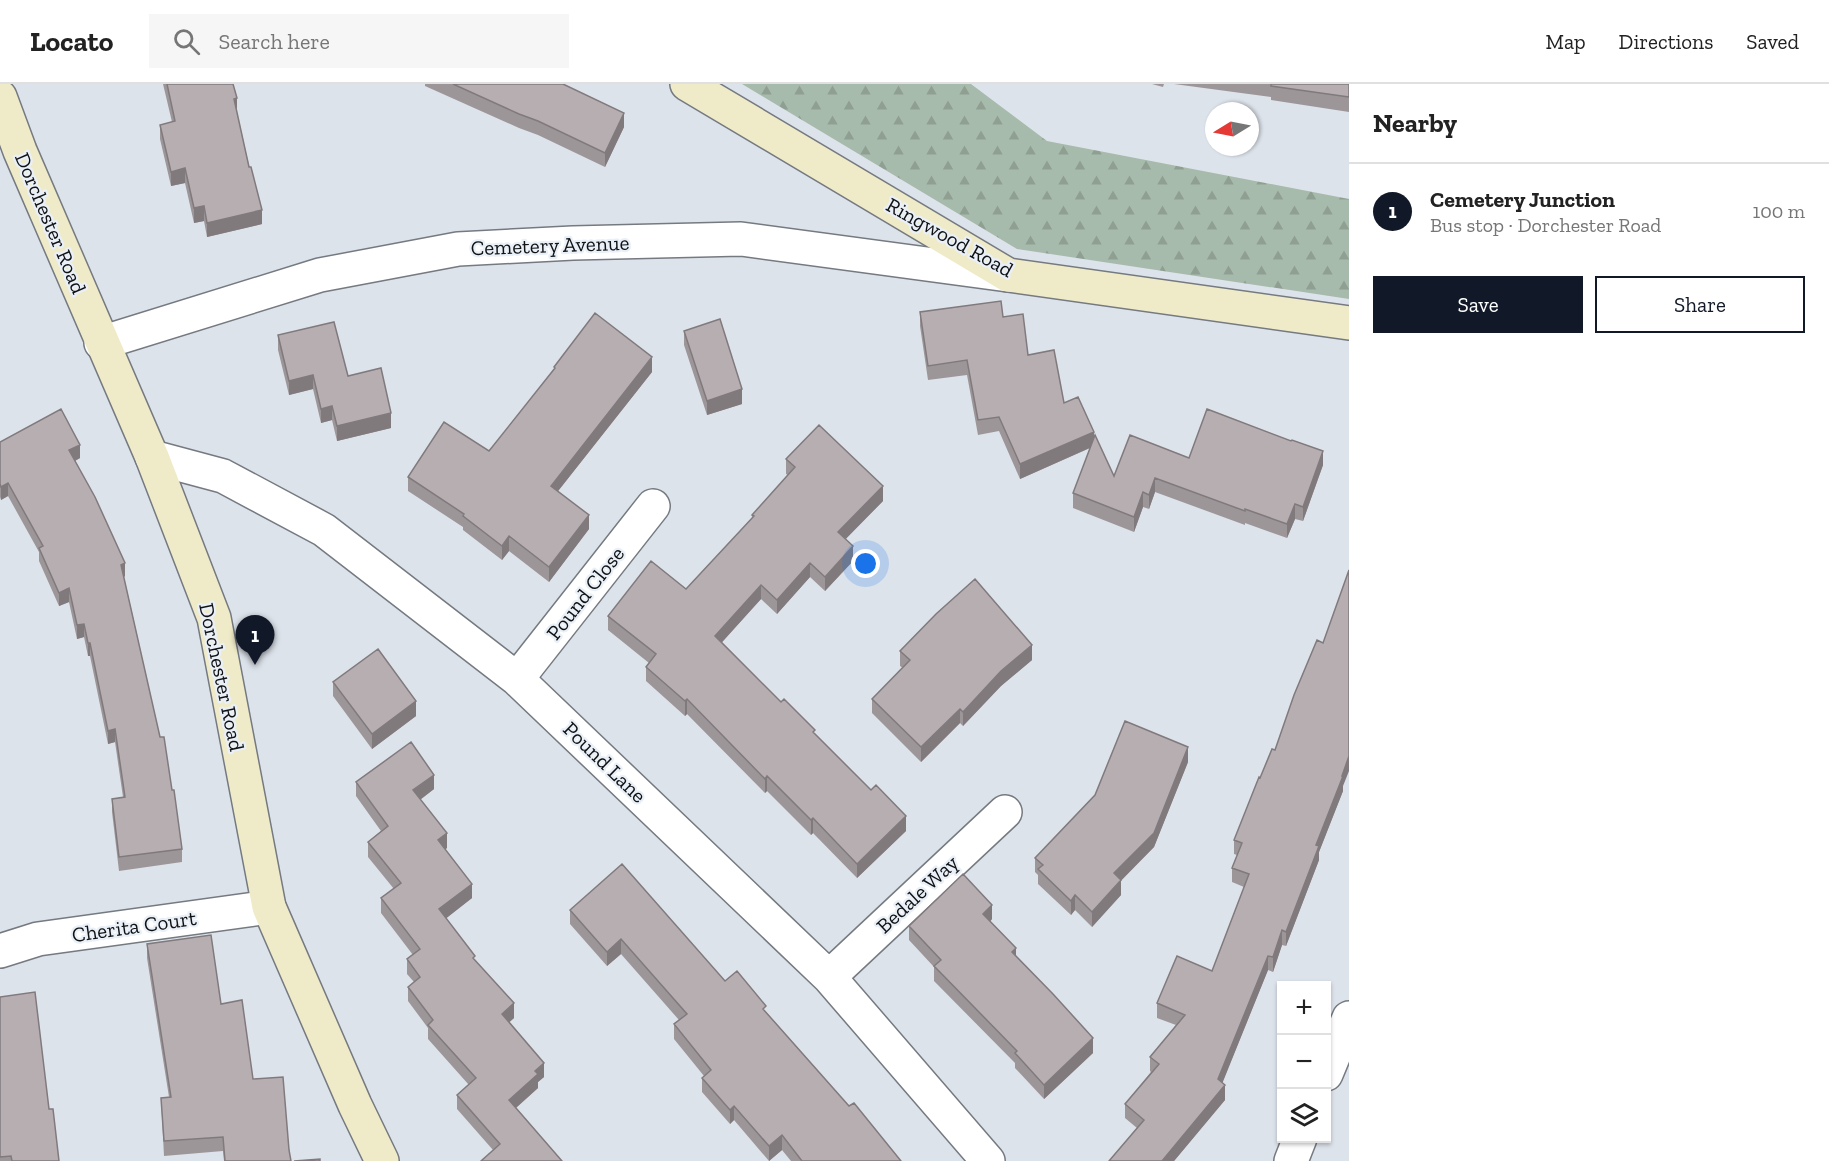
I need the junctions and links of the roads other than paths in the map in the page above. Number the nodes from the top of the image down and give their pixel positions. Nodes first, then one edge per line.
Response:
1 (687, 84) edge
2 (0, 98) edge
3 (1008, 275) junction
4 (1349, 323) edge
5 (101, 343) junction
6 (152, 456) junction
7 (653, 506) dead end
8 (517, 679) junction
9 (1005, 812) dead end
10 (269, 907) junction
11 (0, 951) edge
12 (829, 977) junction
13 (1349, 1018) edge
14 (1331, 1062) edge
15 (1298, 1143) edge
16 (382, 1161) edge
17 (988, 1161) edge
18 (1291, 1161) edge

1 - 3 street, Ringwood Road
2 - 5 street, Dorchester Road
3 - 4 street, Ringwood Road
3 - 5 street, Cemetery Avenue
5 - 6 street, Dorchester Road
6 - 8 street, Pound Lane
6 - 10 street, Dorchester Road
7 - 8 street, Pound Close
8 - 12 street, Pound Lane
9 - 12 street, Bedale Way
10 - 11 street, Cherita Court
10 - 16 street, Dorchester Road
12 - 17 street, Pound Lane
13 - 14 street
15 - 18 street

